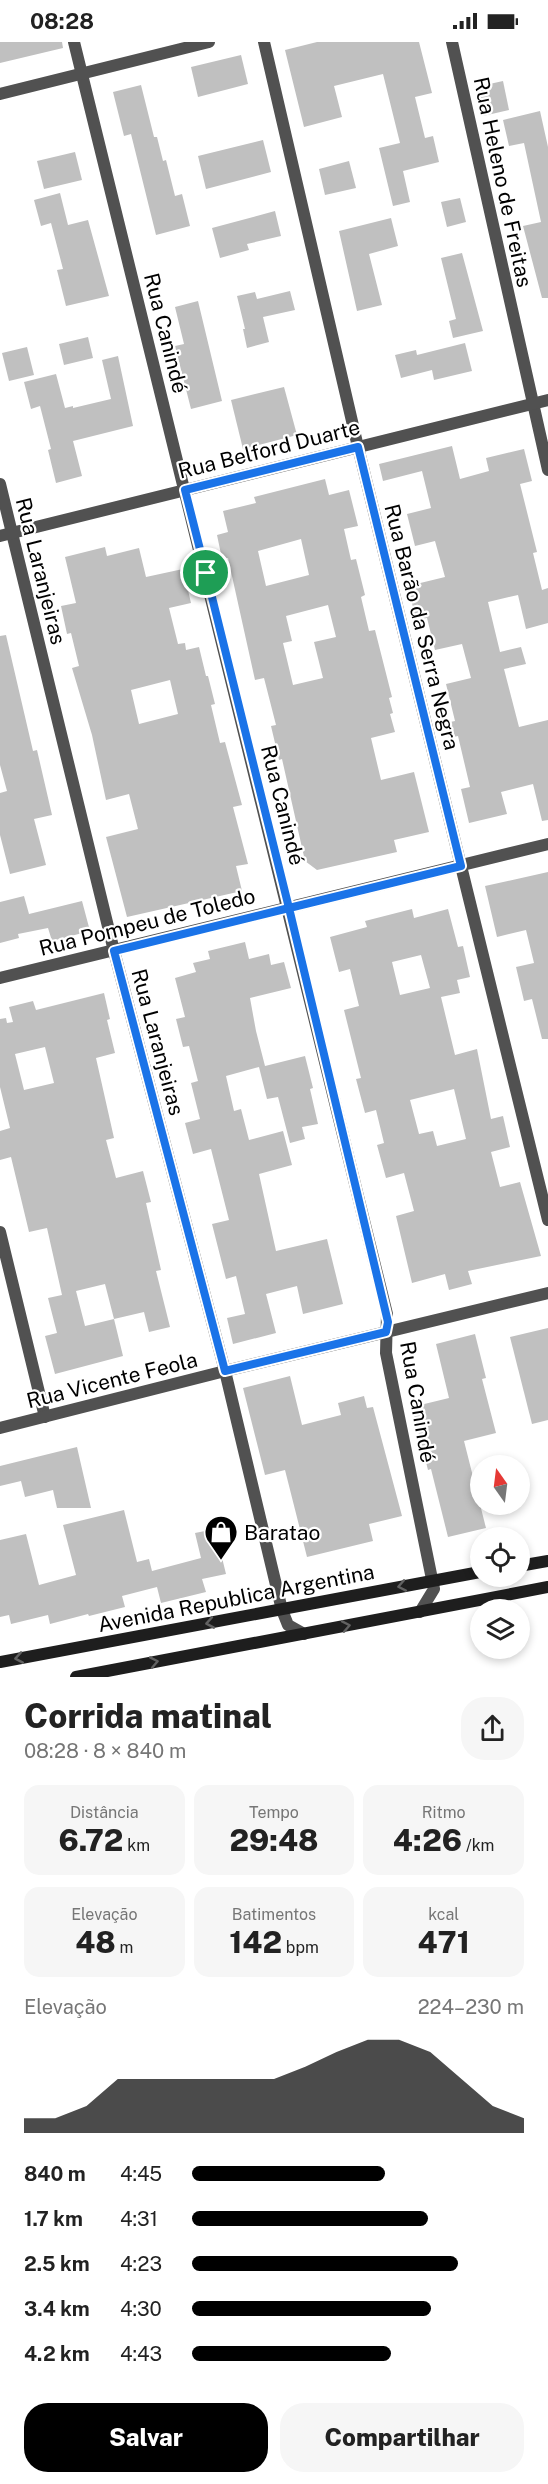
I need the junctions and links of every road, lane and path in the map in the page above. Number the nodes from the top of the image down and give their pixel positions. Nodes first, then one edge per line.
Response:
1 (74, 42) edge
2 (209, 42) edge
3 (264, 42) edge
4 (452, 42) edge
5 (82, 74) junction
6 (0, 94) edge
7 (548, 400) edge
8 (532, 404) junction
9 (358, 447) junction
10 (548, 470) edge
11 (0, 484) edge
12 (185, 490) junction
13 (6, 535) edge
14 (548, 844) edge
15 (461, 866) junction
16 (289, 908) junction
17 (114, 951) junction
18 (0, 978) edge
19 (548, 1220) edge
20 (0, 1232) edge
21 (548, 1293) edge
22 (386, 1332) junction
23 (225, 1371) junction
24 (45, 1417) junction
25 (0, 1428) edge
26 (547, 1565) edge
27 (530, 1566) edge
28 (470, 1574) edge
29 (433, 1580) junction
30 (548, 1587) edge
31 (282, 1610) junction
32 (420, 1612) junction
33 (304, 1634) junction
34 (0, 1662) edge
35 (76, 1677) edge

1 - 5 street, Rua Canindé
2 - 5 street
3 - 9 street, Rua Barão da Serra Negra
4 - 8 street, Rua Heleno de Freitas
5 - 6 street
5 - 12 street, Rua Canindé
7 - 8 street, Rua Belford Duarte
8 - 9 street, Rua Belford Duarte
8 - 10 street, Rua Heleno de Freitas
9 - 12 street, Rua Belford Duarte
9 - 15 street, Rua Barão da Serra Negra
11 - 13 street, Rua Laranjeiras
12 - 13 street, Rua Belford Duarte
12 - 16 street, Rua Canindé
13 - 17 street, Rua Laranjeiras
14 - 15 street, Rua Pompeu de Toledo
15 - 16 street, Rua Pompeu de Toledo
15 - 19 street, Rua Barão da Serra Negra
16 - 17 street, Rua Pompeu de Toledo
16 - 22 street, Rua Canindé
17 - 18 street, Rua Pompeu de Toledo
17 - 23 street, Rua Laranjeiras
20 - 24 street
21 - 22 street, Rua Vicente Feola
22 - 23 street, Rua Vicente Feola
22 - 29 street, Rua Canindé
23 - 24 street, Rua Vicente Feola
23 - 31 street, Rua Laranjeiras
24 - 25 street, Rua Vicente Feola
26 - 27 main road
28 - 29 main road, Avenida Republica Argentina
29 -> 31 main road, Avenida Republica Argentina
29 - 32 street
30 - 32 main road
31 - 33 street
31 -> 34 main road, Avenida Republica Argentina
33 -> 32 main road
35 -> 33 main road

